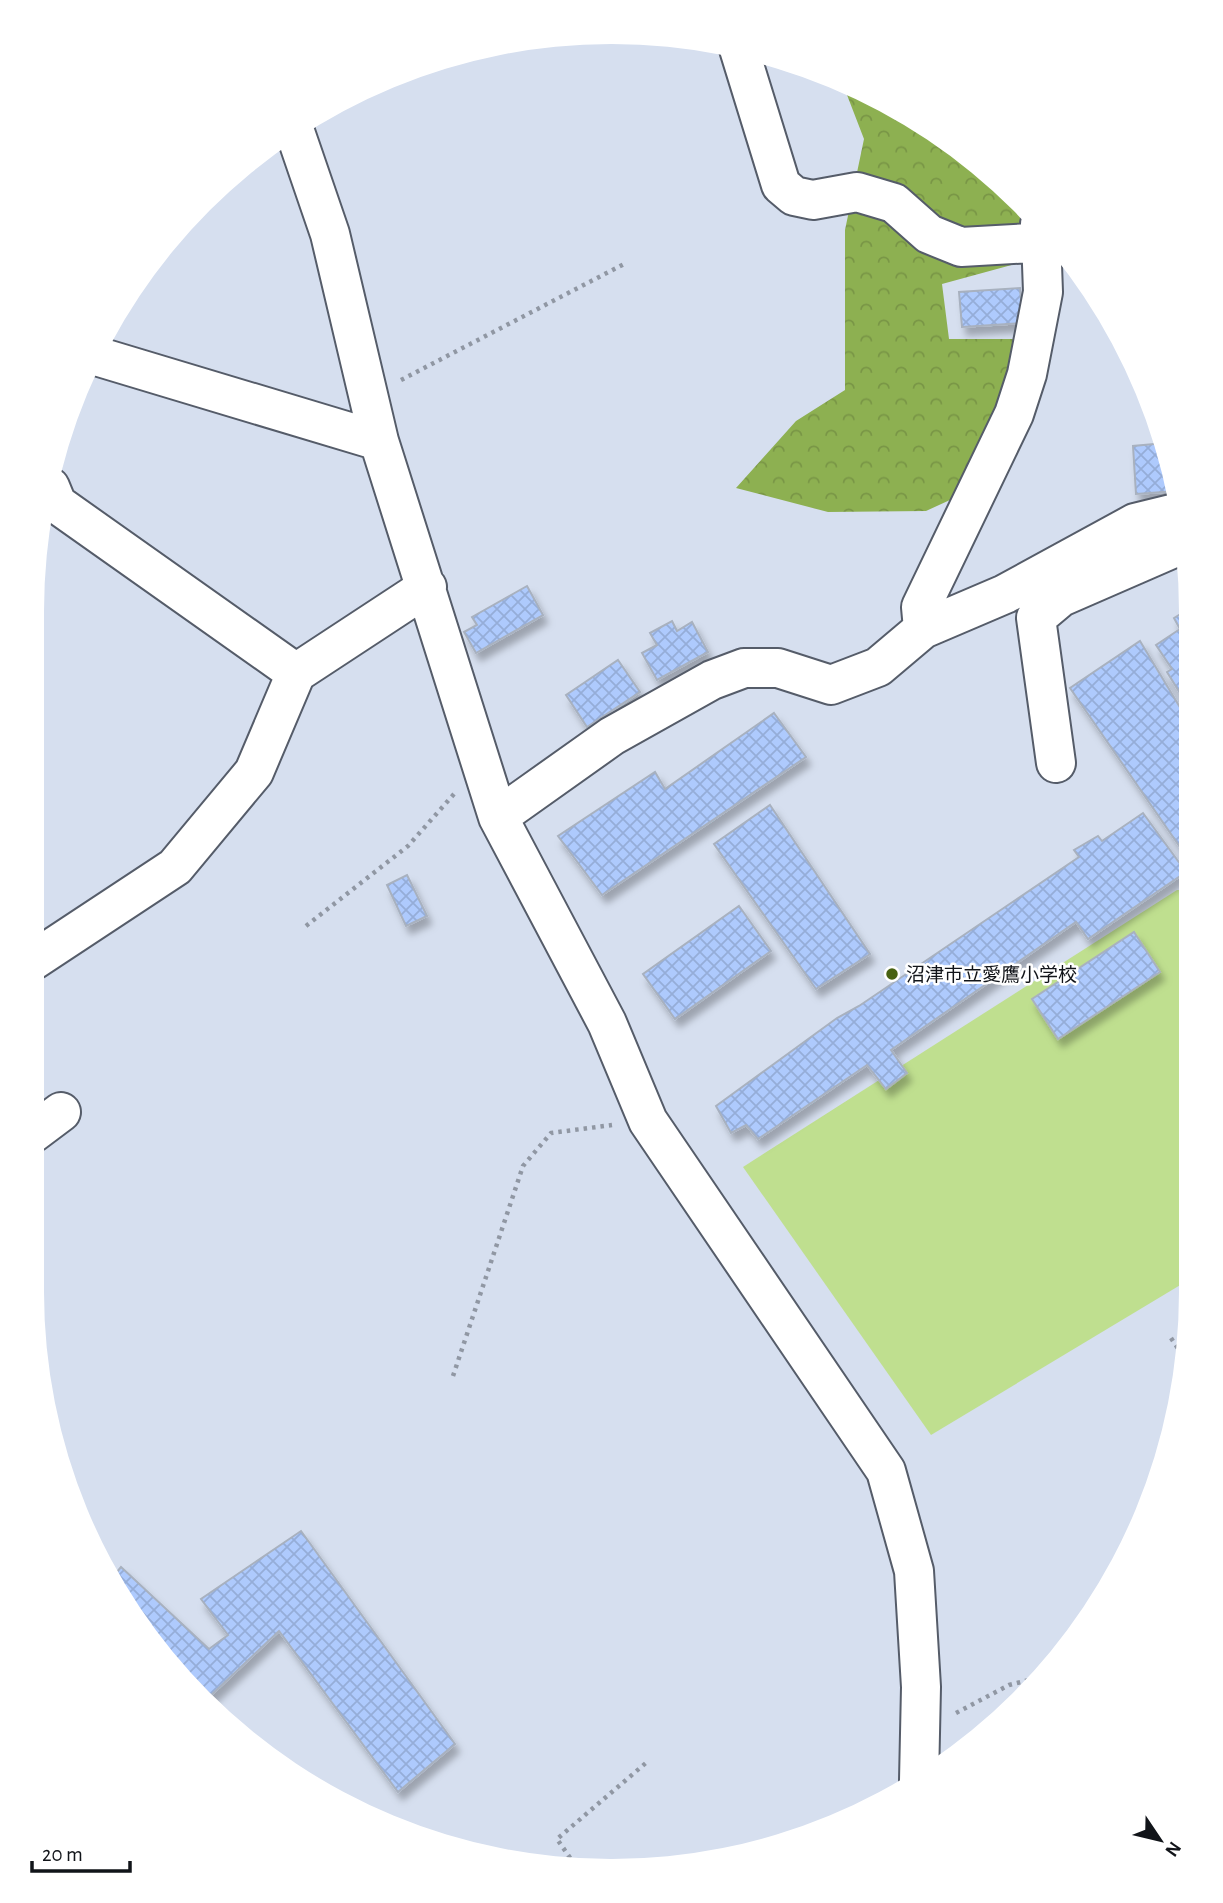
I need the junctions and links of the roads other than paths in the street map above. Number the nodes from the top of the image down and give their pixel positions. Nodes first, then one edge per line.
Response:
1 (743, 60) edge
2 (297, 138) edge
3 (1037, 236) edge
4 (1040, 240) edge
5 (103, 358) edge
6 (379, 441) junction
7 (55, 500) edge
8 (1170, 514) edge
9 (1175, 547) edge
10 (427, 587) junction
11 (923, 629) junction
12 (296, 673) junction
13 (1056, 763) dead end
14 (498, 817) junction
15 (44, 953) edge
16 (919, 1769) edge

1 - 3 street
2 - 6 street
4 - 11 street
5 - 6 street
6 - 10 street
7 - 12 street
8 - 11 street
9 - 13 street
10 - 12 street
10 - 14 street
11 - 14 street
12 - 15 street
14 - 16 street

